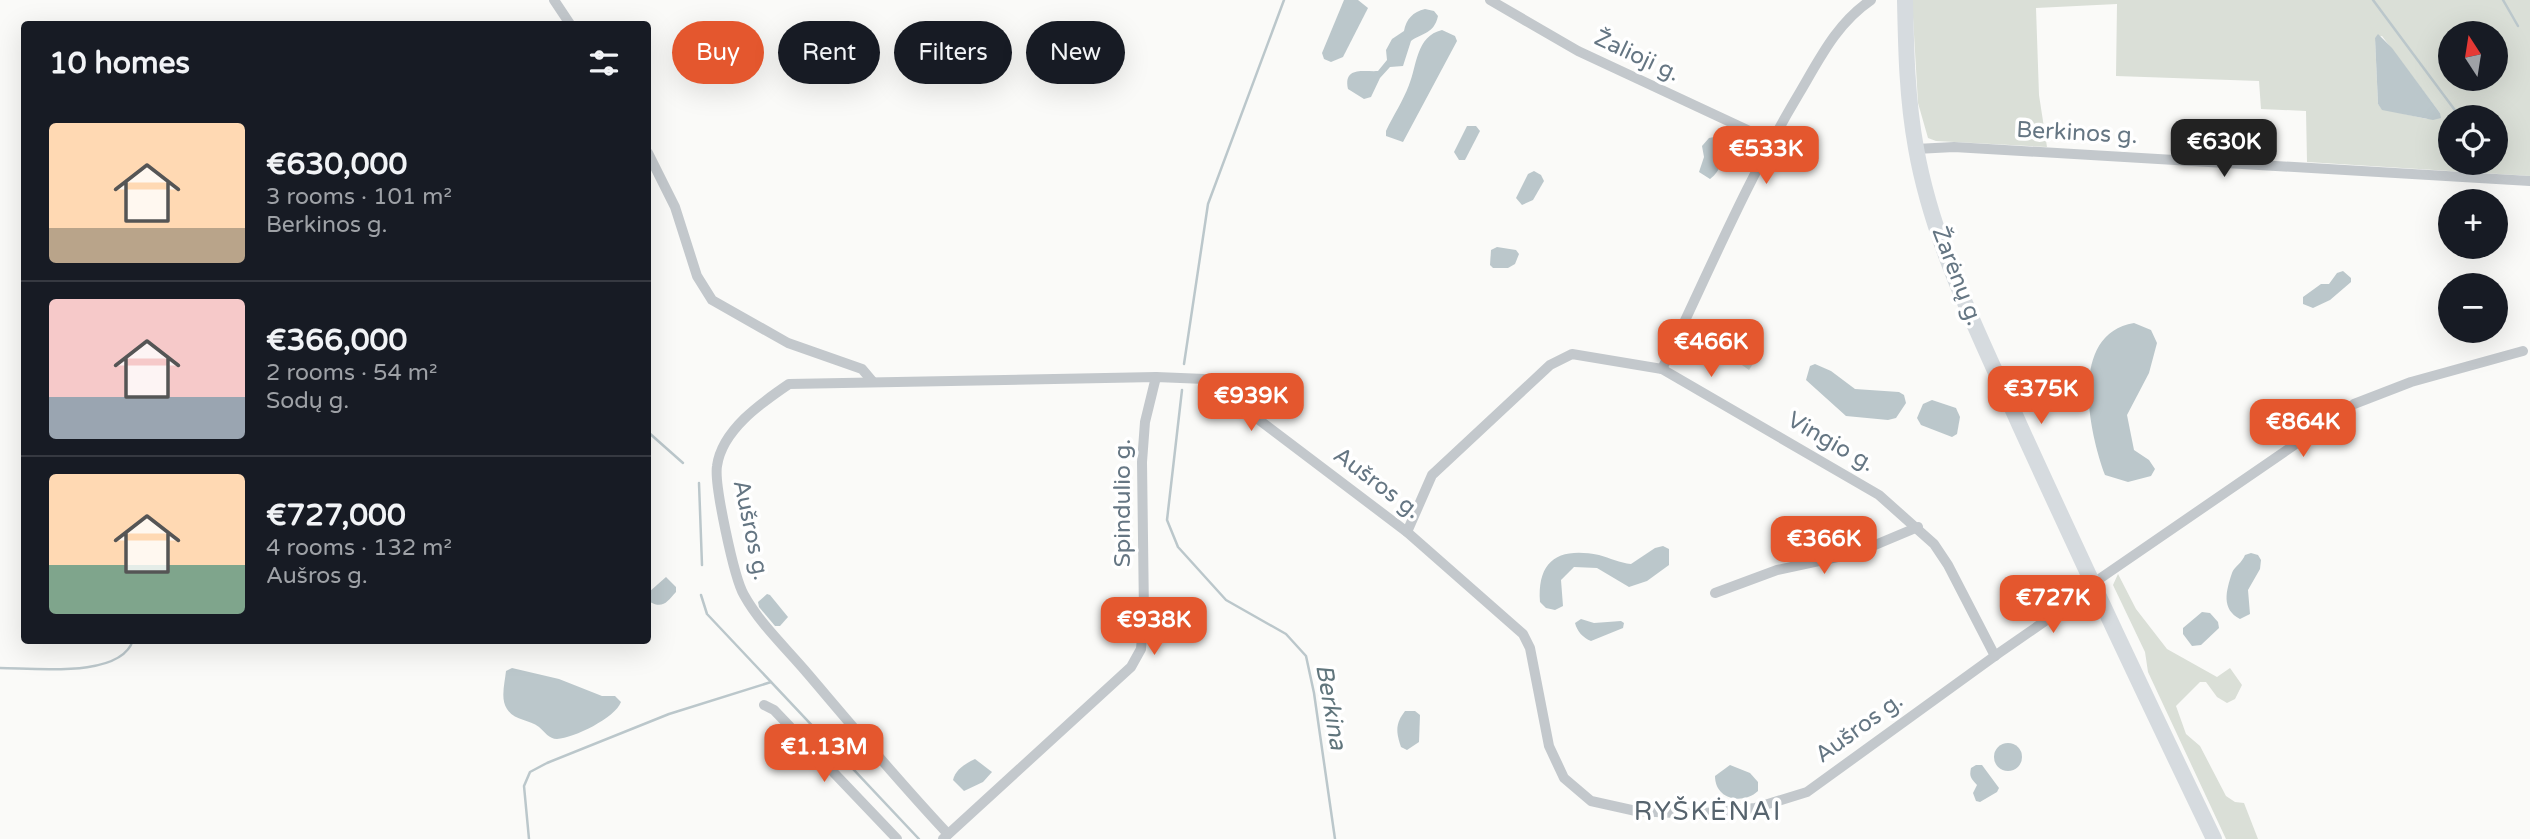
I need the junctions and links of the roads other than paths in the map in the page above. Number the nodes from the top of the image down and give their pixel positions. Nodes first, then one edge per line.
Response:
1 (554, 0) edge
2 (1490, 0) edge
3 (1871, 0) edge
4 (1905, 0) edge
5 (568, 21) edge
6 (1771, 141) junction
7 (1916, 149) junction
8 (651, 159) edge
9 (2530, 181) edge
10 (2523, 351) dead end
11 (1662, 369) junction
12 (1156, 377) junction
13 (873, 382) junction
14 (1918, 527) junction
15 (1407, 532) junction
16 (2094, 587) junction
17 (1715, 593) dead end
18 (1995, 656) junction
19 (764, 705) dead end
20 (946, 837) edge
21 (897, 839) edge
22 (2214, 839) edge

1 - 5 street
2 - 6 street, Žalioji g.
3 - 6 street
4 - 7 main road, Žarėnų g.
6 - 11 street
7 - 9 street, Berkinos g.
7 - 16 main road, Žarėnų g.
8 - 13 street
10 - 16 street, Aušros g.
11 - 14 street, Vingio g.
11 - 15 street, Vingio g.
12 - 13 street, Aušros g.
12 - 15 street, Aušros g.
12 - 20 street, Spindulio g.
13 - 20 street, Aušros g.
14 - 17 street
14 - 18 street, Vingio g.
15 - 18 street, Aušros g.
16 - 18 street, Aušros g.
16 - 22 main road, Žarėnų g.
19 - 21 street

